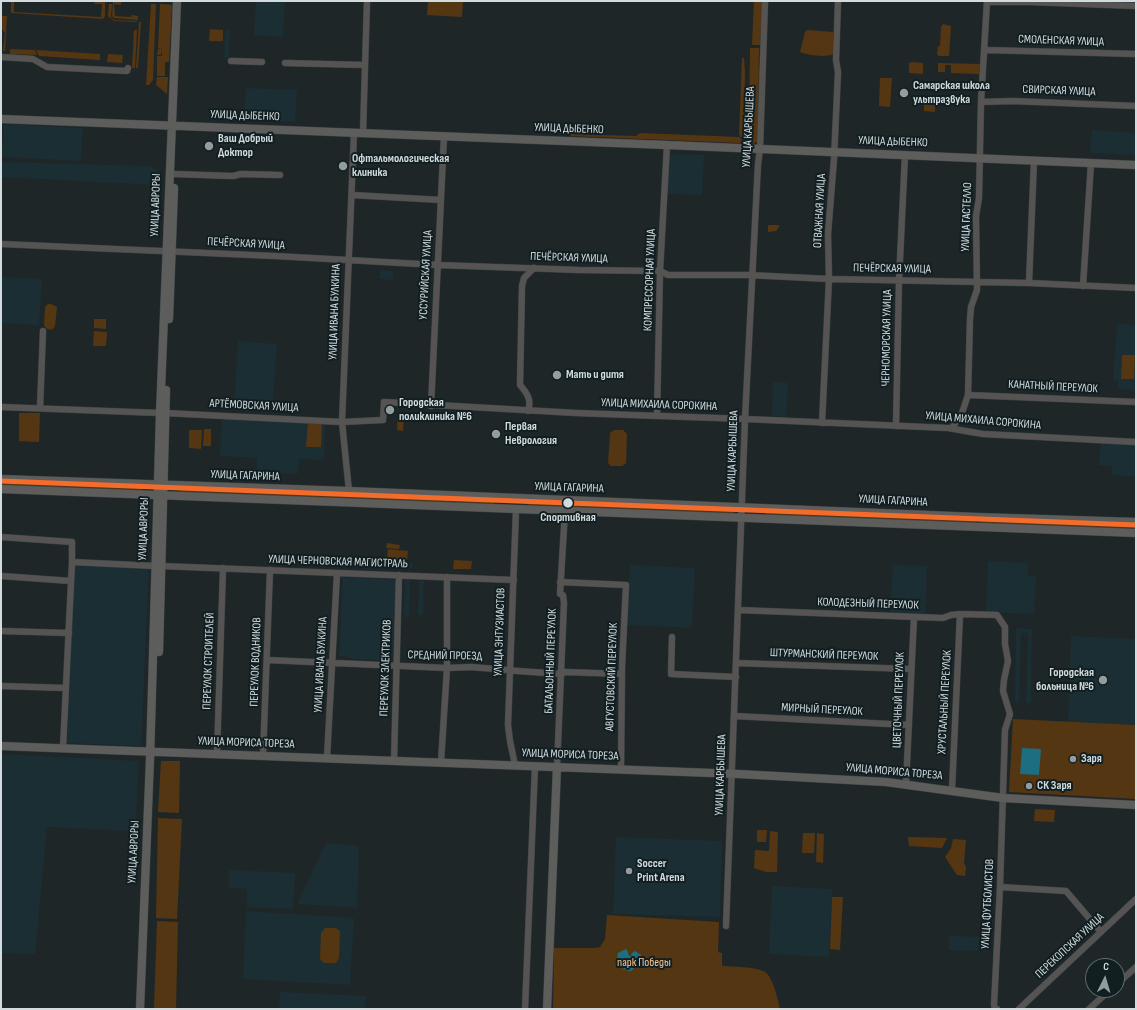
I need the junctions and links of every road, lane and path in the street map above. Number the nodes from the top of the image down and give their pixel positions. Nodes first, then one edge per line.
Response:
1 (177, 1) edge
2 (182, 1) edge
3 (367, 1) edge
4 (765, 1) edge
5 (838, 1) edge
6 (987, 1) edge
7 (1136, 6) edge
8 (984, 50) junction
9 (1136, 54) edge
10 (1, 57) edge
11 (230, 61) dead end
12 (262, 62) dead end
13 (285, 63) dead end
14 (365, 65) junction
15 (128, 68) dead end
16 (981, 102) junction
17 (1136, 106) edge
18 (1, 119) edge
19 (174, 126) junction
20 (354, 133) junction
21 (363, 133) junction
22 (444, 136) junction
23 (667, 145) junction
24 (760, 149) junction
25 (834, 152) junction
26 (905, 155) junction
27 (979, 158) junction
28 (1034, 160) junction
29 (1091, 163) junction
30 (1136, 165) edge
31 (174, 174) junction
32 (280, 175) dead end
33 (352, 195) junction
34 (441, 200) junction
35 (1, 244) edge
36 (169, 251) junction
37 (348, 260) junction
38 (438, 265) junction
39 (534, 268) junction
40 (660, 271) junction
41 (752, 275) junction
42 (829, 279) junction
43 (899, 280) junction
44 (977, 282) junction
45 (1029, 283) junction
46 (1083, 286) junction
47 (1136, 288) edge
48 (43, 331) dead end
49 (968, 395) junction
50 (1136, 402) edge
51 (431, 406) junction
52 (1, 407) edge
53 (40, 408) junction
54 (528, 411) junction
55 (159, 413) junction
56 (657, 416) junction
57 (745, 419) junction
58 (342, 422) junction
59 (822, 423) junction
60 (896, 426) junction
61 (952, 428) junction
62 (1136, 442) edge
63 (1, 479) edge
64 (160, 485) junction
65 (1, 489) edge
66 (349, 491) junction
67 (160, 495) junction
68 (516, 498) junction
69 (742, 508) junction
70 (762, 508) junction
71 (516, 509) junction
72 (565, 511) junction
73 (742, 518) junction
74 (762, 518) junction
75 (1136, 522) edge
76 (1136, 533) edge
77 (1, 537) edge
78 (72, 562) junction
79 (158, 566) junction
80 (224, 568) junction
81 (270, 570) junction
82 (337, 573) junction
83 (400, 575) junction
84 (1, 576) edge
85 (446, 577) junction
86 (514, 580) junction
87 (71, 582) junction
88 (560, 582) junction
89 (738, 610) junction
90 (960, 614) junction
91 (997, 615) joint
92 (914, 617) junction
93 (1, 631) edge
94 (69, 634) junction
95 (672, 637) dead end
96 (267, 660) junction
97 (332, 662) junction
98 (736, 663) junction
99 (397, 666) junction
100 (447, 668) junction
101 (910, 669) junction
102 (510, 670) junction
103 (561, 674) junction
104 (622, 674) junction
105 (736, 677) junction
106 (1, 686) edge
107 (66, 688) junction
108 (734, 716) junction
109 (909, 725) junction
110 (1, 746) edge
111 (63, 748) junction
112 (153, 751) junction
113 (217, 754) junction
114 (263, 756) junction
115 (327, 758) junction
116 (394, 760) junction
117 (442, 762) junction
118 (515, 765) junction
119 (535, 766) junction
120 (557, 767) junction
121 (621, 769) junction
122 (732, 774) junction
123 (906, 784) junction
124 (952, 790) junction
125 (1003, 798) junction
126 (1136, 805) edge
127 (1000, 887) junction
128 (1136, 899) edge
129 (726, 926) dead end
130 (1101, 932) junction
131 (1136, 967) edge
132 (1125, 977) edge
133 (1101, 998) edge
134 (140, 1009) edge
135 (145, 1009) edge
136 (525, 1009) edge
137 (548, 1009) edge
138 (997, 1009) edge
139 (1019, 1009) edge
140 (1089, 1009) edge

1 - 19 main road, УЛИЦА АВРОРЫ
2 - 19 main road, УЛИЦА АВРОРЫ
3 - 14 street
4 - 24 street, УЛИЦА КАРБЫШЕВА
5 - 25 street, ОТВАЖНАЯ УЛИЦА
6 - 7 street
6 - 8 street, УЛИЦА ГАСТЕЛЛО
8 - 9 street, СМОЛЕНСКАЯ УЛИЦА
8 - 16 street, УЛИЦА ГАСТЕЛЛО
10 - 15 street
11 - 12 street
13 - 14 street
14 - 21 street
16 - 17 street, СВИРСКАЯ УЛИЦА
16 - 27 street, УЛИЦА ГАСТЕЛЛО
18 - 19 main road, УЛИЦА ДЫБЕНКО
19 - 20 main road, УЛИЦА ДЫБЕНКО
19 - 31 main road, УЛИЦА АВРОРЫ
19 - 36 main road, УЛИЦА АВРОРЫ
20 - 21 main road, УЛИЦА ДЫБЕНКО
20 - 33 street, УЛИЦА ИВАНА БУЛКИНА
21 - 22 main road, УЛИЦА ДЫБЕНКО
22 - 23 main road, УЛИЦА ДЫБЕНКО
22 - 34 street, УССУРИЙСКАЯ УЛИЦА
23 - 24 main road, УЛИЦА ДЫБЕНКО
23 - 40 street, КОМПРЕССОРНАЯ УЛИЦА
24 - 25 main road, УЛИЦА ДЫБЕНКО
24 - 41 street, УЛИЦА КАРБЫШЕВА
25 - 26 main road, УЛИЦА ДЫБЕНКО
25 - 42 street, ОТВАЖНАЯ УЛИЦА
26 - 27 main road, УЛИЦА ДЫБЕНКО
26 - 43 street, ЧЕРНОМОРСКАЯ УЛИЦА
27 - 28 main road, УЛИЦА ДЫБЕНКО
27 - 44 street, УЛИЦА ГАСТЕЛЛО
28 - 29 main road, УЛИЦА ДЫБЕНКО
28 - 45 street
29 - 30 main road, УЛИЦА ДЫБЕНКО
29 - 46 street
31 - 32 street
31 - 36 main road, УЛИЦА АВРОРЫ
33 - 34 street
33 - 37 street, УЛИЦА ИВАНА БУЛКИНА
34 - 38 street, УССУРИЙСКАЯ УЛИЦА
35 - 36 street, ПЕЧЁРСКАЯ УЛИЦА
36 - 37 street, ПЕЧЁРСКАЯ УЛИЦА
36 - 55 main road, УЛИЦА АВРОРЫ
37 - 38 street, ПЕЧЁРСКАЯ УЛИЦА
37 - 58 street, УЛИЦА ИВАНА БУЛКИНА
38 - 39 street, ПЕЧЁРСКАЯ УЛИЦА
38 - 51 street, УССУРИЙСКАЯ УЛИЦА
39 - 40 street, ПЕЧЁРСКАЯ УЛИЦА
39 - 54 street
40 - 41 street, ПЕЧЁРСКАЯ УЛИЦА
40 - 56 street, КОМПРЕССОРНАЯ УЛИЦА
41 - 42 street, ПЕЧЁРСКАЯ УЛИЦА
41 - 57 street, УЛИЦА КАРБЫШЕВА
42 - 43 street, ПЕЧЁРСКАЯ УЛИЦА
42 - 59 street, ОТВАЖНАЯ УЛИЦА
43 - 44 street, ПЕЧЁРСКАЯ УЛИЦА
43 - 60 street, ЧЕРНОМОРСКАЯ УЛИЦА
44 - 45 street, ПЕЧЁРСКАЯ УЛИЦА
44 - 49 street, УЛИЦА ГАСТЕЛЛО
45 - 46 street, ПЕЧЁРСКАЯ УЛИЦА
46 - 47 street, ПЕЧЁРСКАЯ УЛИЦА
48 - 53 street
49 - 50 street, КАНАТНЫЙ ПЕРЕУЛОК
49 - 61 street, УЛИЦА ГАСТЕЛЛО
51 - 54 street, УЛИЦА МИХАИЛА СОРОКИНА
51 - 58 street, УЛИЦА МИХАИЛА СОРОКИНА
52 - 53 street, АРТЁМОВСКАЯ УЛИЦА
53 - 55 street, АРТЁМОВСКАЯ УЛИЦА
54 - 56 street, УЛИЦА МИХАИЛА СОРОКИНА
55 - 58 street, АРТЁМОВСКАЯ УЛИЦА
55 - 64 main road, УЛИЦА АВРОРЫ
56 - 57 street, УЛИЦА МИХАИЛА СОРОКИНА
57 - 59 street, УЛИЦА МИХАИЛА СОРОКИНА
57 - 69 street, УЛИЦА КАРБЫШЕВА
58 - 66 street, УЛИЦА ИВАНА БУЛКИНА
59 - 60 street, УЛИЦА МИХАИЛА СОРОКИНА
60 - 61 street, УЛИЦА МИХАИЛА СОРОКИНА
61 - 62 street, УЛИЦА МИХАИЛА СОРОКИНА
63 - 64 main road, УЛИЦА ГАГАРИНА
64 - 66 main road, УЛИЦА ГАГАРИНА
64 - 67 main road, УЛИЦА АВРОРЫ
65 - 67 main road, УЛИЦА ГАГАРИНА
66 - 68 main road, УЛИЦА ГАГАРИНА
67 - 71 main road, УЛИЦА ГАГАРИНА
67 - 79 main road, УЛИЦА АВРОРЫ
68 - 69 main road, УЛИЦА ГАГАРИНА
68 - 71 main road, УЛИЦА ЭНТУЗИАСТОВ
69 - 70 main road, УЛИЦА ГАГАРИНА
69 - 73 street, УЛИЦА КАРБЫШЕВА
70 - 74 main road
70 - 75 main road, УЛИЦА ГАГАРИНА
71 - 72 main road, УЛИЦА ГАГАРИНА
71 - 86 street, УЛИЦА ЭНТУЗИАСТОВ
72 - 73 main road, УЛИЦА ГАГАРИНА
72 - 88 street, БАТАЛЬОННЫЙ ПЕРЕУЛОК
73 - 74 main road, УЛИЦА ГАГАРИНА
73 - 89 street, УЛИЦА КАРБЫШЕВА
74 - 76 main road, УЛИЦА ГАГАРИНА
77 - 78 street
78 - 79 street, УЛИЦА ЧЕРНОВСКАЯ МАГИСТРАЛЬ
78 - 87 street
79 - 80 street, УЛИЦА ЧЕРНОВСКАЯ МАГИСТРАЛЬ
79 - 112 main road, УЛИЦА АВРОРЫ
80 - 81 street, УЛИЦА ЧЕРНОВСКАЯ МАГИСТРАЛЬ
80 - 113 street, ПЕРЕУЛОК СТРОИТЕЛЕЙ
81 - 82 street, УЛИЦА ЧЕРНОВСКАЯ МАГИСТРАЛЬ
81 - 96 street, ПЕРЕУЛОК ВОДНИКОВ
82 - 83 street, УЛИЦА ЧЕРНОВСКАЯ МАГИСТРАЛЬ
82 - 97 street, УЛИЦА ИВАНА БУЛКИНА
83 - 85 street, УЛИЦА ЧЕРНОВСКАЯ МАГИСТРАЛЬ
83 - 99 street, ПЕРЕУЛОК ЭЛЕКТРИКОВ
84 - 87 street
85 - 86 street, УЛИЦА ЧЕРНОВСКАЯ МАГИСТРАЛЬ
85 - 100 street
86 - 102 street, УЛИЦА ЭНТУЗИАСТОВ
87 - 94 street
88 - 103 street, БАТАЛЬОННЫЙ ПЕРЕУЛОК
88 - 104 street, АВГУСТОВСКИЙ ПЕРЕУЛОК
89 - 92 street, КОЛОДЕЗНЫЙ ПЕРЕУЛОК
89 - 98 street, УЛИЦА КАРБЫШЕВА
90 - 91 street, КОЛОДЕЗНЫЙ ПЕРЕУЛОК
90 - 92 street, КОЛОДЕЗНЫЙ ПЕРЕУЛОК
90 - 124 street, ХРУСТАЛЬНЫЙ ПЕРЕУЛОК
91 - 125 street, УЛИЦА ФУТБОЛИСТОВ
92 - 101 street, ЦВЕТОЧНЫЙ ПЕРЕУЛОК
93 - 94 street
94 - 107 street
95 - 105 street
96 - 97 street, СРЕДНИЙ ПРОЕЗД
96 - 114 street, ПЕРЕУЛОК ВОДНИКОВ
97 - 99 street, СРЕДНИЙ ПРОЕЗД
97 - 115 street, УЛИЦА ИВАНА БУЛКИНА
98 - 101 street, ШТУРМАНСКИЙ ПЕРЕУЛОК
98 - 105 street, УЛИЦА КАРБЫШЕВА
99 - 100 street, СРЕДНИЙ ПРОЕЗД
99 - 116 street, ПЕРЕУЛОК ЭЛЕКТРИКОВ
100 - 102 street, СРЕДНИЙ ПРОЕЗД
100 - 117 street
101 - 109 street, ЦВЕТОЧНЫЙ ПЕРЕУЛОК
102 - 103 street, СРЕДНИЙ ПРОЕЗД
102 - 118 street, УЛИЦА ЭНТУЗИАСТОВ
103 - 104 street, СРЕДНИЙ ПРОЕЗД
103 - 120 street, БАТАЛЬОННЫЙ ПЕРЕУЛОК
104 - 121 street, АВГУСТОВСКИЙ ПЕРЕУЛОК
105 - 108 street, УЛИЦА КАРБЫШЕВА
106 - 107 street
107 - 111 street
108 - 109 street, МИРНЫЙ ПЕРЕУЛОК
108 - 122 street, УЛИЦА КАРБЫШЕВА
109 - 123 street, ЦВЕТОЧНЫЙ ПЕРЕУЛОК
110 - 111 main road, УЛИЦА МОРИСА ТОРЕЗА
111 - 112 main road, УЛИЦА МОРИСА ТОРЕЗА
112 - 113 main road, УЛИЦА МОРИСА ТОРЕЗА
112 - 134 main road, УЛИЦА АВРОРЫ
112 - 135 main road, УЛИЦА АВРОРЫ
113 - 114 main road, УЛИЦА МОРИСА ТОРЕЗА
114 - 115 main road, УЛИЦА МОРИСА ТОРЕЗА
115 - 116 main road, УЛИЦА МОРИСА ТОРЕЗА
116 - 117 main road, УЛИЦА МОРИСА ТОРЕЗА
117 - 118 main road, УЛИЦА МОРИСА ТОРЕЗА
118 - 119 main road, УЛИЦА МОРИСА ТОРЕЗА
119 - 120 main road, УЛИЦА МОРИСА ТОРЕЗА
119 - 136 street
120 - 121 main road, УЛИЦА МОРИСА ТОРЕЗА
120 - 137 main road
121 - 122 main road, УЛИЦА МОРИСА ТОРЕЗА
122 - 123 main road, УЛИЦА МОРИСА ТОРЕЗА
122 - 129 street, УЛИЦА КАРБЫШЕВА
123 - 124 main road, УЛИЦА МОРИСА ТОРЕЗА
124 - 125 main road, УЛИЦА МОРИСА ТОРЕЗА
125 - 126 main road, УЛИЦА МОРИСА ТОРЕЗА
125 - 127 street, УЛИЦА ФУТБОЛИСТОВ
127 - 130 street
127 - 138 street, УЛИЦА ФУТБОЛИСТОВ
128 - 130 street, ПЕРЕКОПСКАЯ УЛИЦА
130 - 139 street, ПЕРЕКОПСКАЯ УЛИЦА
131 - 132 street
133 - 140 street

